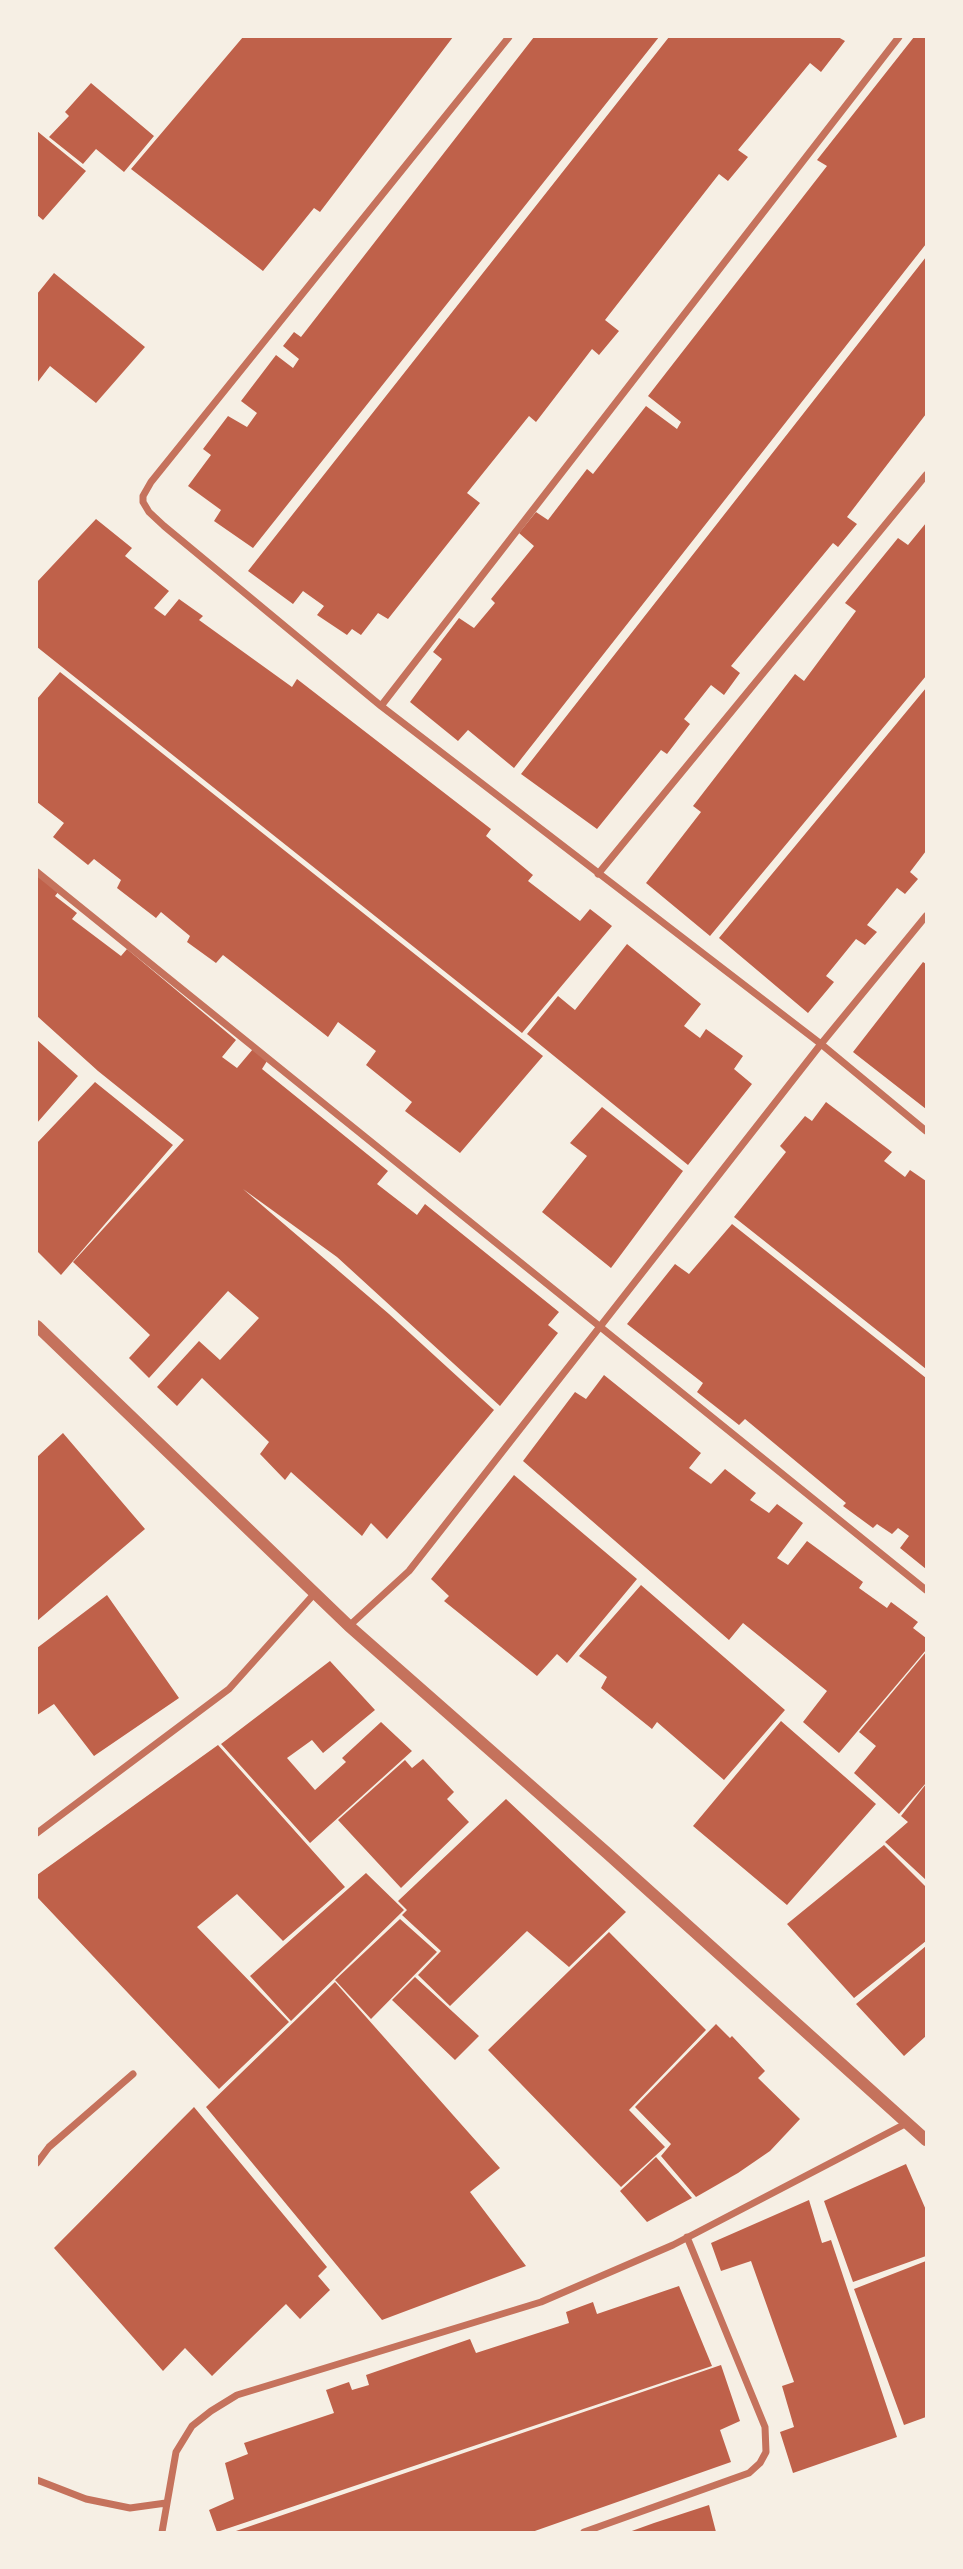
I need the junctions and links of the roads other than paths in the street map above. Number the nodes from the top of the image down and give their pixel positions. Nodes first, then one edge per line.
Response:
1 (509, 37) edge
2 (899, 37) edge
3 (926, 475) edge
4 (381, 706) junction
5 (37, 872) edge
6 (598, 874) junction
7 (926, 916) edge
8 (821, 1044) junction
9 (926, 1131) edge
10 (37, 1326) edge
11 (600, 1327) junction
12 (926, 1590) edge
13 (315, 1593) junction
14 (349, 1626) junction
15 (37, 1833) edge
16 (133, 2074) dead end
17 (908, 2123) junction
18 (926, 2140) edge
19 (37, 2162) edge
20 (687, 2238) junction
21 (37, 2480) edge
22 (166, 2503) junction
23 (162, 2532) edge
24 (584, 2532) edge

1 - 4 street
2 - 4 street
3 - 6 street
4 - 6 street
5 - 11 street
6 - 8 street
7 - 8 street
8 - 9 street
8 - 11 street
10 - 13 street
11 - 12 street
11 - 14 street
13 - 14 street
13 - 15 street
14 - 17 street
16 - 19 street
17 - 18 street
17 - 20 street
20 - 22 street
20 - 24 street
21 - 22 street
22 - 23 street

